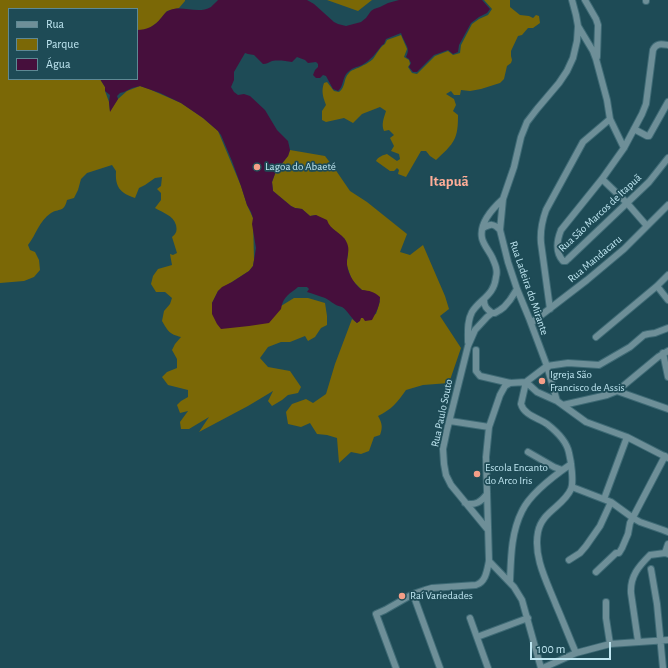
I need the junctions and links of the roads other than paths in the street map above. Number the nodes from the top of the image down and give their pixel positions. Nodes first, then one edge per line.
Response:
1 (572, 0) edge
2 (585, 0) edge
3 (578, 26) junction
4 (668, 45) edge
5 (596, 59) junction
6 (668, 102) edge
7 (610, 120) junction
8 (634, 128) junction
9 (624, 148) junction
10 (668, 158) edge
11 (602, 179) junction
12 (503, 199) junction
13 (627, 203) junction
14 (668, 205) edge
15 (647, 226) junction
16 (483, 228) junction
17 (500, 230) junction
18 (668, 275) edge
19 (657, 286) junction
20 (516, 289) junction
21 (484, 300) junction
22 (668, 300) edge
23 (550, 309) junction
24 (492, 313) junction
25 (531, 324) junction
26 (668, 328) edge
27 (596, 337) dead end
28 (468, 346) junction
29 (476, 350) dead end
30 (666, 352) edge
31 (547, 366) junction
32 (668, 377) edge
33 (526, 382) junction
34 (510, 383) junction
35 (616, 391) junction
36 (557, 401) junction
37 (563, 405) junction
38 (668, 409) edge
39 (450, 421) junction
40 (489, 427) junction
41 (627, 437) junction
42 (528, 452) dead end
43 (666, 457) edge
44 (571, 464) junction
45 (562, 470) junction
46 (572, 487) junction
47 (487, 494) junction
48 (604, 499) junction
49 (611, 502) junction
50 (465, 503) junction
51 (633, 518) junction
52 (488, 530) junction
53 (668, 532) edge
54 (668, 544) edge
55 (667, 554) edge
56 (569, 560) dead end
57 (489, 561) junction
58 (651, 569) dead end
59 (596, 572) dead end
60 (510, 581) junction
61 (413, 594) junction
62 (606, 602) dead end
63 (470, 618) dead end
64 (528, 618) junction
65 (477, 637) junction
66 (668, 640) edge
67 (638, 641) junction
68 (661, 641) junction
69 (610, 644) junction
70 (576, 653) junction
71 (396, 668) edge
72 (440, 668) edge
73 (488, 668) edge
74 (542, 668) edge
75 (663, 668) edge

1 - 3 street, Rua Ladeira do Mirante
2 - 5 street
3 - 5 street
3 - 12 street, Rua Ladeira do Mirante
4 - 8 street
5 - 7 street
6 - 8 street
7 - 9 street
7 - 23 street
8 - 9 street
9 - 11 street
10 - 13 street, Rua São Marcos de Itapuã
11 - 13 street
11 - 13 street, Rua São Marcos de Itapuã
12 - 16 street
12 - 17 street, Rua Ladeira do Mirante
13 - 15 street
14 - 15 street, Rua Mandacaru
15 - 23 street, Rua Mandacaru
16 - 17 street
16 - 21 street, Rua Paulo Souto
17 - 20 street, Rua Ladeira do Mirante
18 - 19 street
19 - 22 street
19 - 27 street
20 - 24 street, Rua Paulo Souto
20 - 25 street, Rua Ladeira do Mirante
21 - 24 street
21 - 28 street, Rua Paulo Souto
23 - 25 street, Rua Mandacaru
24 - 28 street, Rua Paulo Souto
25 - 31 street, Rua Ladeira do Mirante
26 - 31 street
28 - 39 street, Rua Paulo Souto
29 - 34 street
30 - 32 street
30 - 35 street
31 - 33 street
31 - 36 street, Rua Ladeira do Mirante
33 - 34 street
33 - 36 street
33 - 44 street
34 - 40 street
35 - 37 street
35 - 38 street
36 - 37 street
37 - 41 street
39 - 40 street
39 - 50 street, Rua Paulo Souto
40 - 47 street
41 - 43 street
41 - 48 street
42 - 45 street
43 - 51 street
44 - 45 street
44 - 46 street
45 - 60 street
46 - 48 street
46 - 70 street
47 - 50 street
47 - 52 street
48 - 49 street
49 - 51 street
49 - 56 street
50 - 52 street, Rua Paulo Souto
51 - 53 street
51 - 59 street
52 - 57 street
54 - 55 street
55 - 67 street
57 - 60 street
57 - 61 street
58 - 68 street
60 - 64 street
61 - 71 street
61 - 72 street
62 - 69 street
63 - 65 street
64 - 65 street
64 - 74 street
65 - 73 street
66 - 68 street
67 - 68 street
67 - 69 street
68 - 75 street
69 - 70 street
70 - 74 street

